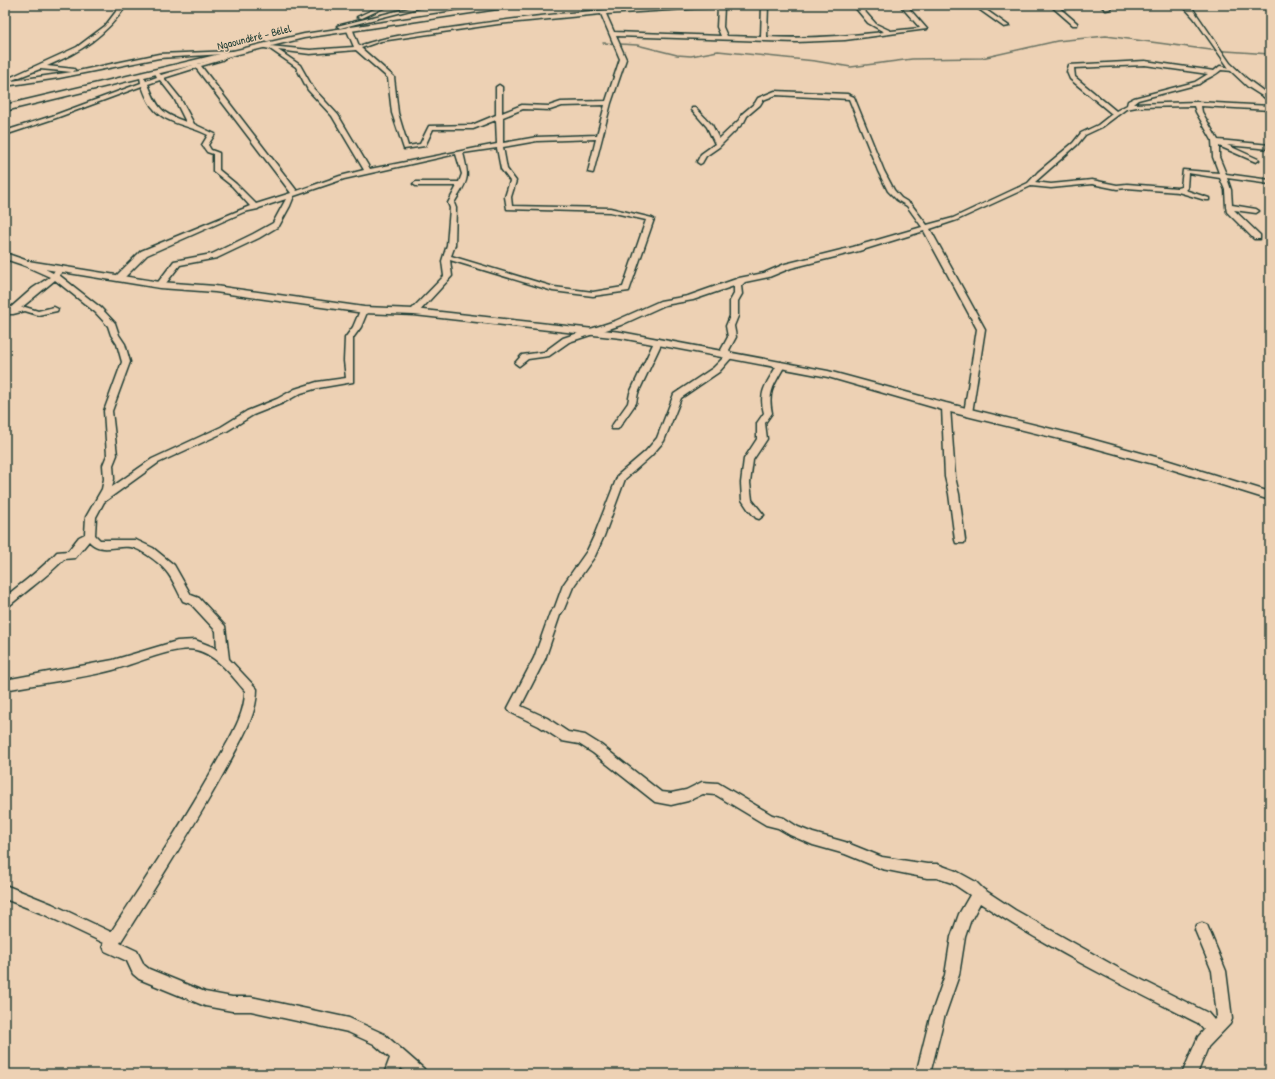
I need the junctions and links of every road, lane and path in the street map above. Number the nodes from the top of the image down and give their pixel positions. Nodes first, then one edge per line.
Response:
1 (124, 5) edge
2 (387, 5) edge
3 (426, 5) edge
4 (511, 5) edge
5 (732, 5) edge
6 (765, 5) edge
7 (856, 5) edge
8 (903, 5) edge
9 (976, 5) edge
10 (980, 5) edge
11 (1053, 5) edge
12 (1103, 5) edge
13 (1185, 5) edge
14 (721, 6) junction
15 (1108, 9) dead end
16 (603, 12) junction
17 (1075, 24) dead end
18 (340, 26) junction
19 (1006, 26) dead end
20 (349, 28) junction
21 (331, 30) junction
22 (894, 33) junction
23 (614, 34) junction
24 (725, 38) junction
25 (764, 39) junction
26 (266, 47) junction
27 (357, 48) junction
28 (237, 52) junction
29 (196, 64) junction
30 (40, 67) junction
31 (1233, 69) junction
32 (89, 70) junction
33 (154, 72) junction
34 (1215, 73) junction
35 (141, 75) junction
36 (160, 77) junction
37 (5, 82) edge
38 (144, 83) junction
39 (499, 87) dead end
40 (1270, 99) edge
41 (608, 103) junction
42 (1197, 104) junction
43 (1130, 106) junction
44 (5, 108) edge
45 (1270, 108) edge
46 (694, 109) dead end
47 (1116, 114) junction
48 (499, 116) junction
49 (191, 125) junction
50 (5, 133) edge
51 (600, 137) junction
52 (1215, 142) junction
53 (718, 144) junction
54 (500, 145) junction
55 (1270, 147) edge
56 (459, 152) junction
57 (1256, 160) dead end
58 (700, 162) dead end
59 (368, 171) junction
60 (591, 172) dead end
61 (1224, 177) junction
62 (1270, 182) edge
63 (416, 184) dead end
64 (462, 184) junction
65 (1030, 184) junction
66 (1179, 190) junction
67 (293, 194) junction
68 (1207, 199) dead end
69 (256, 207) junction
70 (1229, 207) junction
71 (1256, 211) dead end
72 (926, 228) junction
73 (1257, 237) dead end
74 (5, 256) edge
75 (448, 257) junction
76 (26, 262) junction
77 (64, 268) junction
78 (54, 276) junction
79 (120, 277) junction
80 (742, 280) junction
81 (160, 285) junction
82 (54, 309) dead end
83 (364, 310) junction
84 (414, 312) junction
85 (8, 313) edge
86 (592, 331) junction
87 (658, 342) junction
88 (729, 356) junction
89 (519, 363) dead end
90 (781, 365) junction
91 (946, 407) junction
92 (968, 413) junction
93 (615, 427) dead end
94 (1270, 496) edge
95 (99, 502) junction
96 (759, 515) dead end
97 (90, 536) junction
98 (960, 540) dead end
99 (5, 603) edge
100 (224, 661) junction
101 (5, 685) edge
102 (5, 892) edge
103 (978, 894) junction
104 (1202, 930) dead end
105 (113, 940) junction
106 (1214, 1030) junction
107 (398, 1056) junction
108 (391, 1074) edge
109 (419, 1074) edge
110 (923, 1074) edge
111 (1189, 1074) edge

1 - 30 street
2 - 18 street
3 - 18 street
4 - 20 main road, Ngaoundéré - Bélel
5 - 14 street
6 - 25 street
7 - 22 street
8 - 22 street
9 - 10 street
9 - 19 street
11 - 17 street
12 - 15 street
13 - 31 street
14 - 16 street
14 - 24 street
16 - 23 street
16 - 27 street
18 - 21 street
20 - 21 main road, Ngaoundéré - Bélel
20 - 27 street
21 - 26 main road, Ngaoundéré - Bélel
22 - 25 street
23 - 24 street
23 - 41 street
24 - 25 street
26 - 27 street
26 - 28 main road, Ngaoundéré - Bélel
26 - 59 street
27 - 48 street
28 - 29 main road, Ngaoundéré - Bélel
28 - 32 street
29 - 33 main road, Ngaoundéré - Bélel
29 - 36 street
29 - 67 street
30 - 32 street
30 - 37 street
31 - 34 street
31 - 40 street
32 - 37 street
33 - 35 main road, Ngaoundéré - Bélel
33 - 36 street
34 - 43 street
34 - 47 street
35 - 38 street
35 - 44 main road, Ngaoundéré - Bélel
36 - 38 street
36 - 49 street
38 - 49 street
38 - 50 street
39 - 48 street
41 - 48 street
41 - 51 street
42 - 43 street
42 - 45 street
42 - 52 street
43 - 47 street
46 - 53 street
47 - 65 street
48 - 54 street
49 - 69 street
51 - 54 street
51 - 60 street
52 - 55 street
52 - 57 street
52 - 61 street
53 - 58 street
53 - 72 street
54 - 56 street
54 - 75 street
56 - 59 street
56 - 64 street
59 - 67 street
61 - 62 street
61 - 66 street
61 - 70 street
63 - 64 street
64 - 75 street
65 - 66 street
65 - 72 street
66 - 68 street
67 - 69 street
67 - 81 street
69 - 79 street
70 - 71 street
70 - 73 street
72 - 80 street
72 - 92 street
74 - 76 street
75 - 84 street
76 - 77 street
76 - 78 street
77 - 78 street
77 - 79 street
78 - 85 street
78 - 95 street
79 - 81 street
80 - 86 street
80 - 88 street
81 - 83 street
82 - 85 street
83 - 84 street
83 - 95 street
84 - 86 street
86 - 87 street
86 - 89 street
87 - 88 street
87 - 93 street
88 - 90 street
88 - 103 street
90 - 91 street
90 - 96 street
91 - 92 street
91 - 98 street
92 - 94 street
95 - 97 street
97 - 99 street
97 - 100 street
100 - 101 street
100 - 105 street
102 - 105 street
103 - 106 street
103 - 110 street
104 - 106 street
105 - 107 street
106 - 111 street
107 - 108 street
107 - 109 street

